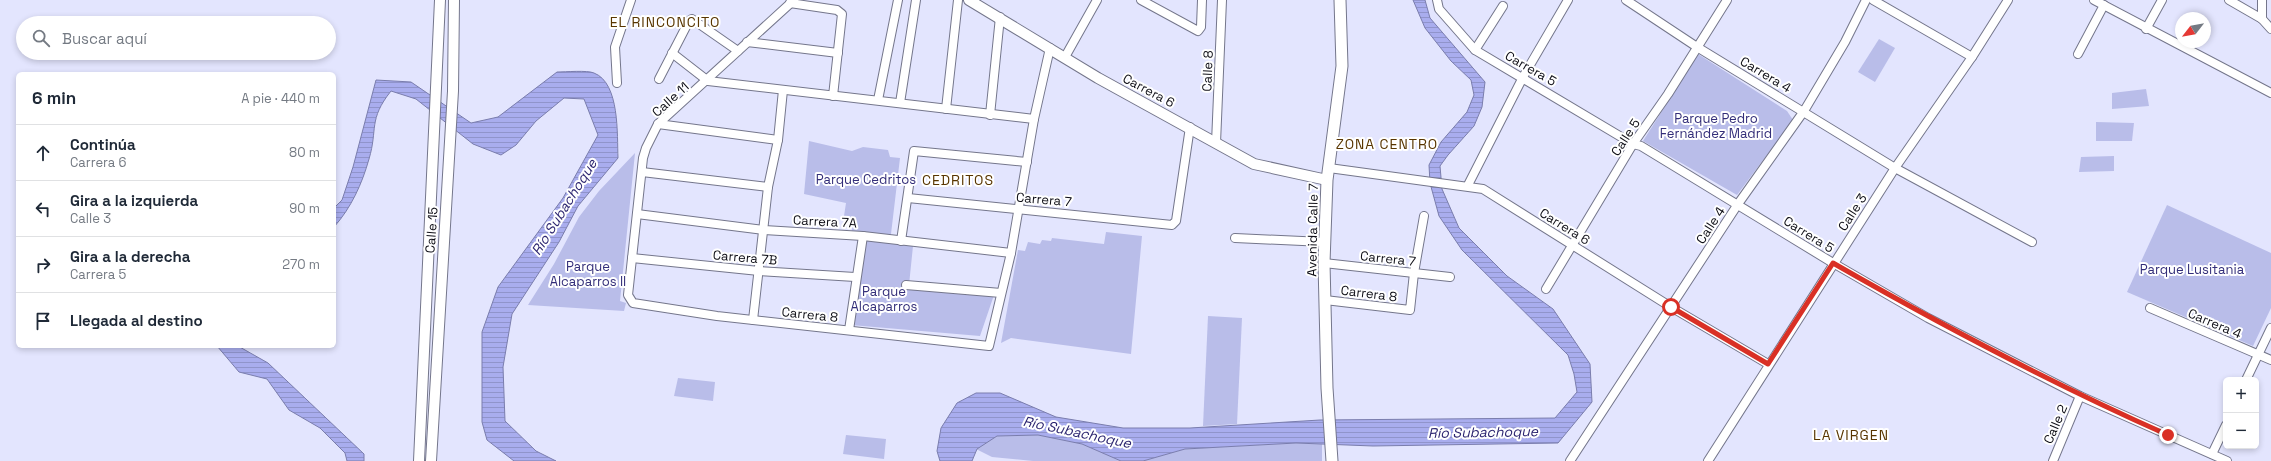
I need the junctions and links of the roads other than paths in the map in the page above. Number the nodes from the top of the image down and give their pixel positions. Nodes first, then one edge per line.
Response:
1 (440, 0) edge
2 (454, 0) edge
3 (631, 0) edge
4 (898, 0) edge
5 (916, 0) edge
6 (958, 0) edge
7 (969, 0) edge
8 (1097, 0) edge
9 (1141, 0) edge
10 (1202, 0) edge
11 (1222, 0) edge
12 (1340, 0) edge
13 (1437, 0) edge
14 (1568, 0) edge
15 (1626, 0) edge
16 (1727, 0) edge
17 (1866, 0) edge
18 (1873, 0) edge
19 (2008, 0) edge
20 (2094, 0) edge
21 (2162, 0) edge
22 (2228, 0) edge
23 (2262, 0) edge
24 (792, 2) edge
25 (2104, 5) junction
26 (1503, 6) dead end
27 (1000, 17) junction
28 (2262, 19) junction
29 (2146, 29) junction
30 (2271, 29) edge
31 (747, 42) junction
32 (1697, 47) junction
33 (1050, 48) junction
34 (1475, 50) junction
35 (738, 51) junction
36 (672, 53) junction
37 (838, 53) junction
38 (2078, 54) dead end
39 (1065, 57) junction
40 (1972, 58) junction
41 (438, 67) junction
42 (454, 71) junction
43 (1523, 77) junction
44 (659, 79) dead end
45 (708, 81) junction
46 (617, 84) dead end
47 (783, 90) junction
48 (2271, 93) edge
49 (833, 96) junction
50 (878, 100) junction
51 (900, 103) junction
52 (946, 109) junction
53 (1804, 111) junction
54 (990, 115) junction
55 (1034, 119) junction
56 (658, 124) junction
57 (1190, 127) junction
58 (778, 140) junction
59 (1216, 143) junction
60 (1633, 144) junction
61 (1027, 162) junction
62 (1329, 168) junction
63 (1895, 168) junction
64 (642, 172) junction
65 (1327, 180) junction
66 (1468, 185) junction
67 (768, 187) junction
68 (908, 198) junction
69 (1738, 204) junction
70 (1017, 209) junction
71 (637, 214) junction
72 (1424, 216) dead end
73 (764, 230) junction
74 (863, 236) junction
75 (1235, 238) dead end
76 (901, 241) junction
77 (1324, 242) junction
78 (2032, 242) dead end
79 (1573, 246) junction
80 (429, 248) junction
81 (443, 251) junction
82 (1011, 253) junction
83 (632, 258) junction
84 (1324, 263) junction
85 (1833, 263) junction
86 (759, 271) junction
87 (1414, 273) junction
88 (856, 277) junction
89 (1450, 277) dead end
90 (906, 285) dead end
91 (1546, 288) dead end
92 (1001, 293) junction
93 (1325, 300) junction
94 (630, 301) joint
95 (1671, 307) junction
96 (2150, 308) dead end
97 (753, 320) junction
98 (2271, 328) edge
99 (849, 330) junction
100 (2258, 354) junction
101 (2271, 360) edge
102 (1768, 364) junction
103 (2247, 377) edge
104 (2080, 396) junction
105 (2223, 431) edge
106 (2212, 454) junction
107 (1332, 458) edge
108 (419, 461) edge
109 (431, 461) edge
110 (1570, 461) edge
111 (1708, 461) edge
112 (2053, 461) edge
113 (2227, 461) edge

1 - 41 street, Calle 15
2 - 42 street, Calle 15
3 - 46 street
4 - 50 street
5 - 51 street
6 - 52 street
7 - 27 street, Carrera 6
8 - 39 street
9 - 10 street
11 - 59 street, Calle 8
12 - 62 main road, Avenida Calle 7
13 - 34 street, Carrera 5
14 - 43 street
15 - 32 street, Carrera 4
16 - 32 street, Calle 5
17 - 53 street, Calle 4
18 - 40 street
19 - 40 street, Calle 3
20 - 25 street
21 - 29 street
22 - 28 street
23 - 28 street
24 - 31 street, Calle 11
24 - 37 street
25 - 29 street
25 - 38 street
26 - 34 street
27 - 33 street, Carrera 6
27 - 54 street
28 - 30 street
29 - 48 street
31 - 35 street, Calle 11
31 - 37 street
32 - 53 street, Carrera 4
32 - 60 street, Calle 5
33 - 39 street, Carrera 6
33 - 55 street
34 - 43 street, Carrera 5
35 - 36 street
35 - 45 street, Calle 11
36 - 44 street
36 - 45 street
37 - 49 street
39 - 57 street, Carrera 6
40 - 63 street, Calle 3
41 - 42 street
41 - 80 street, Calle 15
42 - 81 street, Calle 15
43 - 60 street, Carrera 5
43 - 66 street
45 - 47 street
45 - 56 street, Calle 11
47 - 49 street
47 - 58 street
49 - 50 street
50 - 51 street
51 - 52 street
52 - 54 street
53 - 63 street, Carrera 4
53 - 69 street, Calle 4
54 - 55 street
55 - 61 street
56 - 58 street
56 - 64 street, Calle 11
57 - 59 street, Carrera 6
57 - 70 street, Carrera 7
58 - 67 street
59 - 65 street, Carrera 6
60 - 69 street, Carrera 5
60 - 79 street, Calle 5
61 - 68 street
61 - 70 street
62 - 65 main road, Avenida Calle 7
62 - 66 street, Carrera 6
63 - 78 street, Carrera 4
63 - 85 street, Calle 3
64 - 67 street
64 - 71 street, Calle 11
65 - 77 main road, Avenida Calle 7
66 - 79 street, Carrera 6
67 - 73 street
68 - 70 street, Carrera 7
68 - 76 street
69 - 85 street, Carrera 5
69 - 95 street, Calle 4
70 - 82 street
71 - 73 street, Carrera 7A
71 - 83 street, Calle 11
72 - 87 street
73 - 74 street, Carrera 7A
73 - 86 street
74 - 76 street, Carrera 7A
74 - 88 street
75 - 77 street
76 - 82 street, Carrera 7A
77 - 84 main road, Avenida Calle 7
79 - 91 street, Calle 5
79 - 95 street, Carrera 6
80 - 81 street
80 - 108 street, Calle 15
81 - 109 street, Calle 15
82 - 92 street
83 - 86 street, Carrera 7B
83 - 94 street, Calle 11
84 - 87 street, Carrera 7
84 - 93 main road, Avenida Calle 7
85 - 102 street, Calle 3
85 - 104 street, Carrera 5
86 - 88 street, Carrera 7B
86 - 97 street
87 - 89 street, Carrera 7
87 - 93 street, Carrera 8
88 - 99 street
90 - 92 street
92 - 99 street, Carrera 8
93 - 107 main road, Avenida Calle 7
94 - 97 street, Carrera 8
95 - 102 street, Carrera 6
95 - 110 street, Calle 4
96 - 100 street, Carrera 4
97 - 99 street, Carrera 8
98 - 100 street
100 - 101 street, Carrera 4
100 - 103 street
102 - 111 street, Calle 3
104 - 106 street, Carrera 5
104 - 112 street, Calle 2
105 - 106 street
106 - 113 street, Carrera 5

